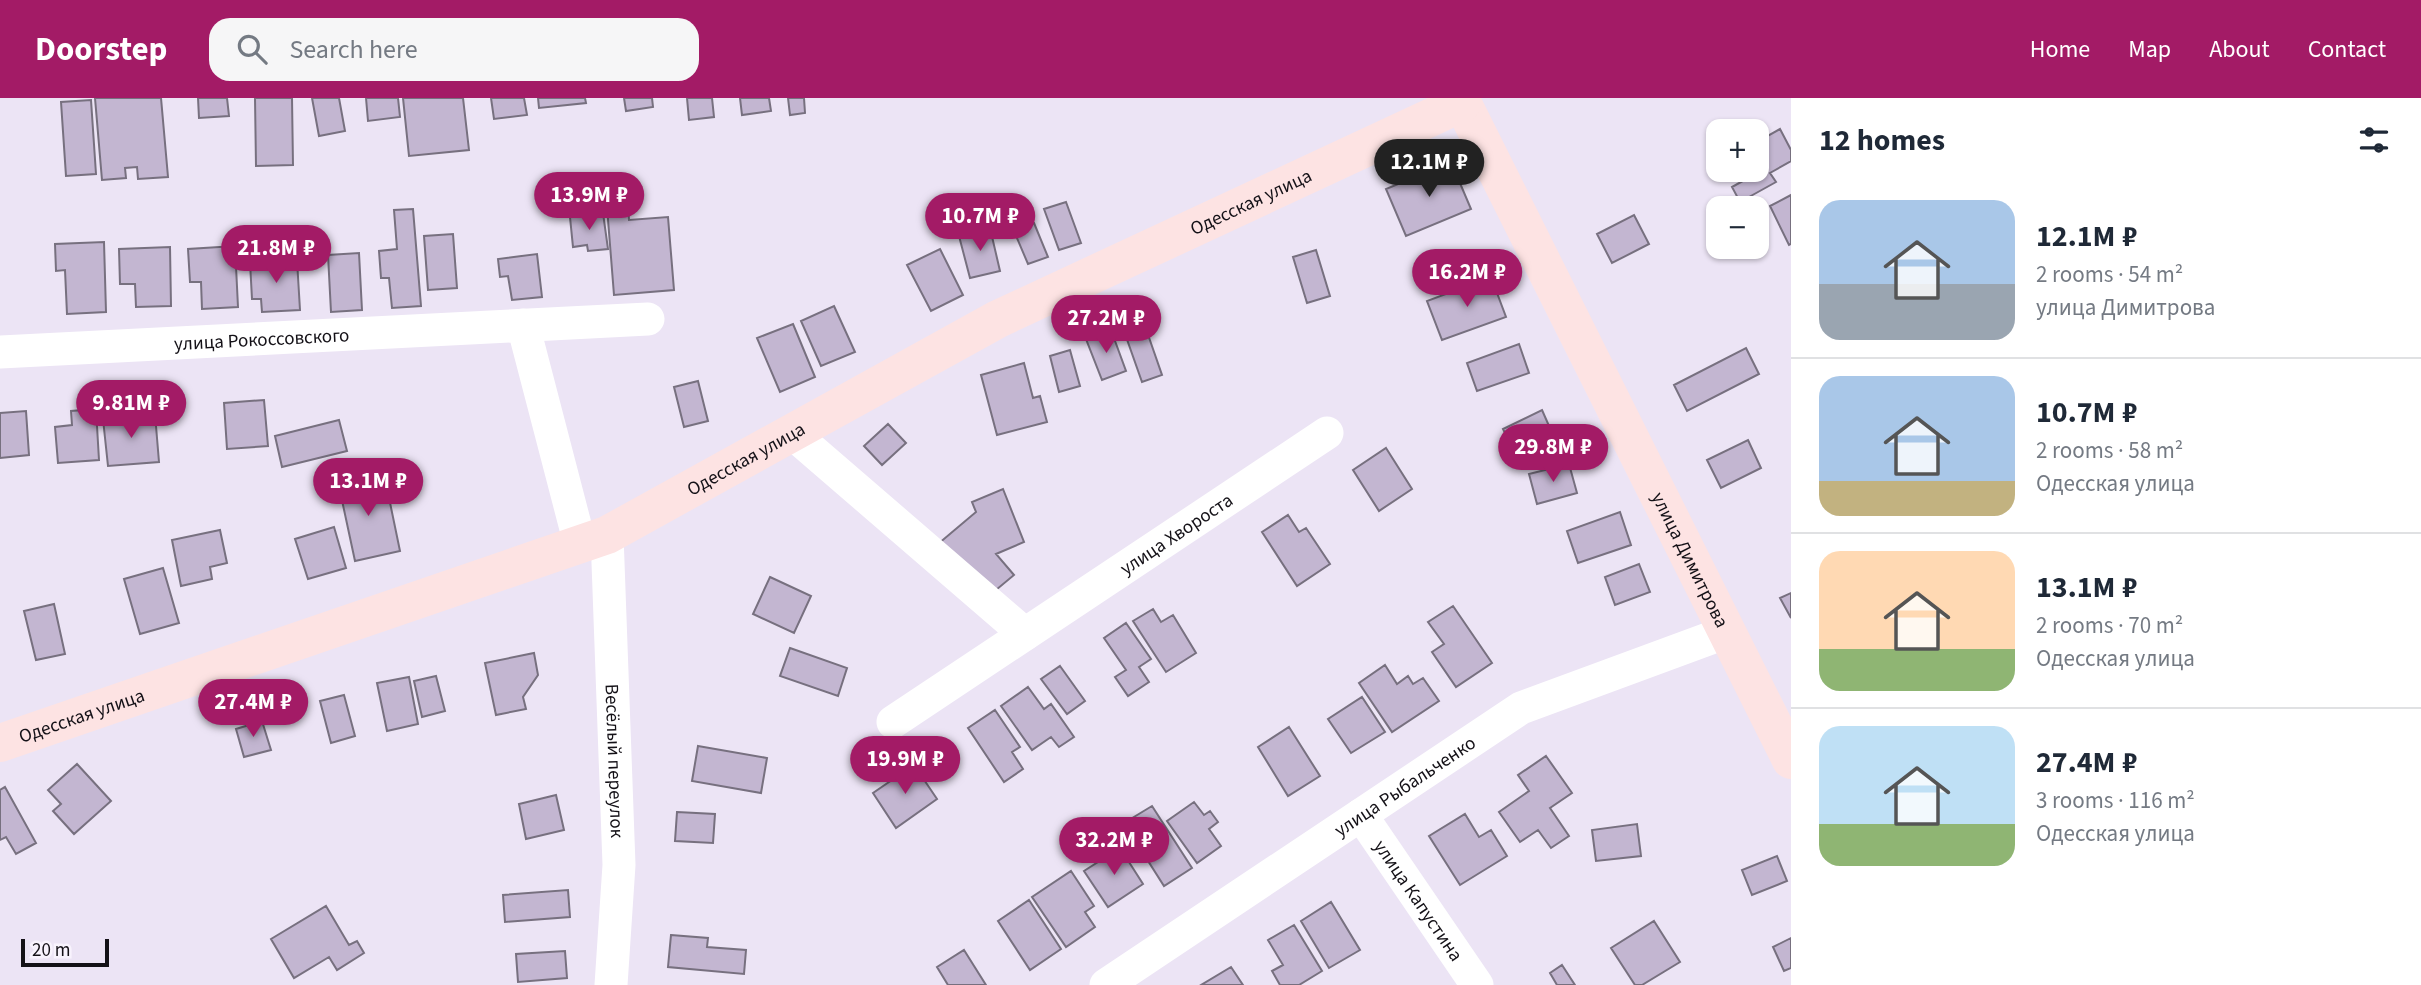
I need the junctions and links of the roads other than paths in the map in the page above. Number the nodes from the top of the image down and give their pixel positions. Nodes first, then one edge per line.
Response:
1 (1461, 101) edge
2 (648, 319) dead end
3 (523, 325) junction
4 (0, 352) edge
5 (792, 433) junction
6 (1327, 433) dead end
7 (593, 540) junction
8 (1727, 632) junction
9 (1025, 634) junction
10 (893, 722) dead end
11 (0, 743) edge
12 (1791, 760) edge
13 (1361, 815) junction
14 (611, 985) edge
15 (1106, 985) edge
16 (1477, 985) edge

1 - 5 main road, Одесская улица
1 - 8 main road, улица Димитрова
2 - 3 street, улица Рокоссовского
3 - 4 street, улица Рокоссовского
3 - 7 street
5 - 7 main road, Одесская улица
5 - 9 street
6 - 9 street, улица Хвороста
7 - 11 main road, Одесская улица
7 - 14 street, Весёлый переулок
8 - 12 main road, улица Димитрова
8 - 13 street, улица Рыбальченко
9 - 10 street, улица Хвороста
13 - 15 street, улица Рыбальченко
13 - 16 street, улица Капустина

